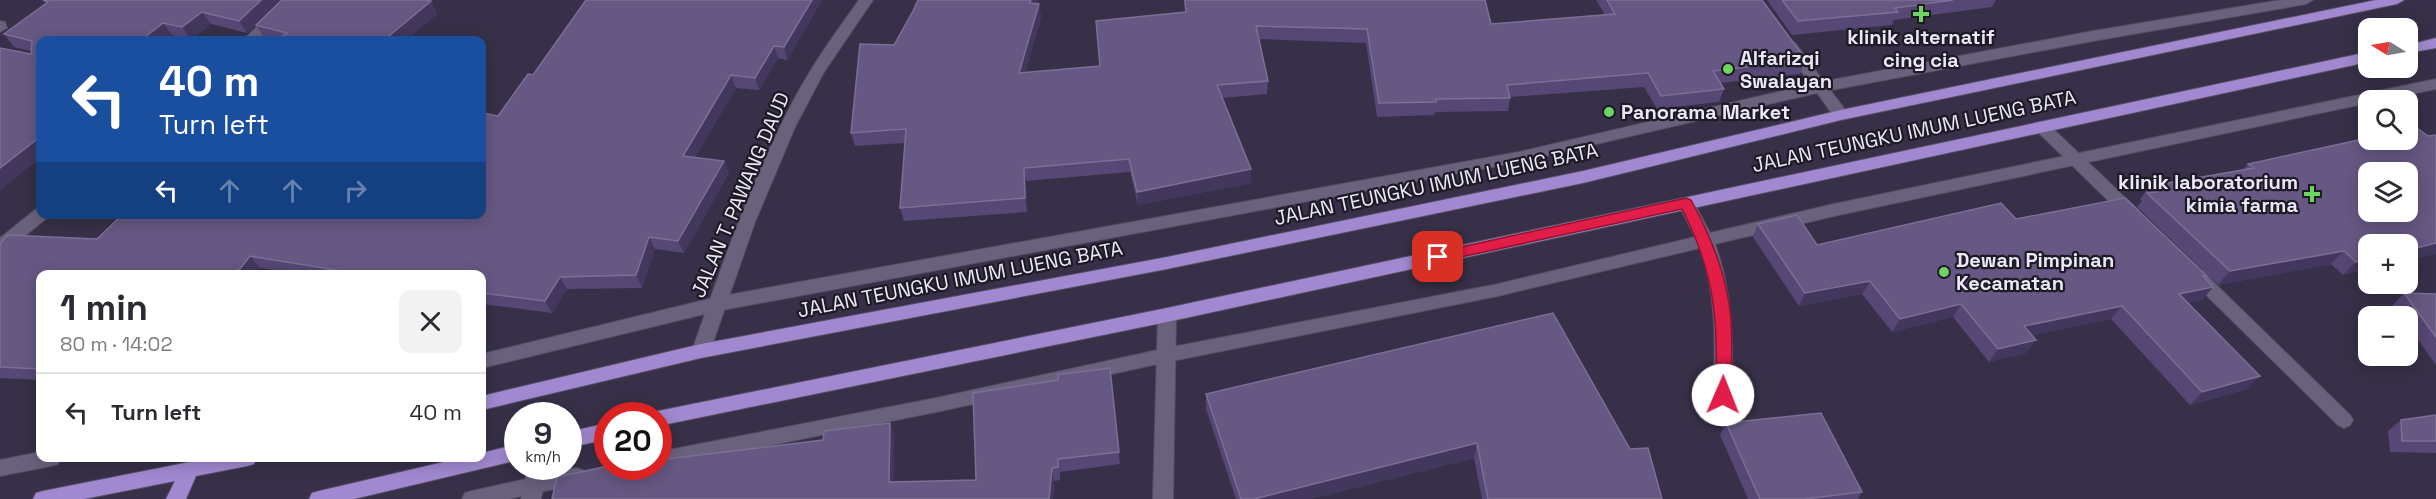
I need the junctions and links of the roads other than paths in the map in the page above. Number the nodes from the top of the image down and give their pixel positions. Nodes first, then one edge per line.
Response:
1 (293, 0) edge
2 (866, 0) edge
3 (2306, 0) edge
4 (2397, 0) edge
5 (2269, 3) edge
6 (2289, 21) junction
7 (1778, 29) edge
8 (254, 36) edge
9 (2436, 43) edge
10 (2418, 47) edge
11 (2358, 59) edge
12 (2436, 84) edge
13 (1821, 87) junction
14 (1841, 116) junction
15 (2042, 126) junction
16 (2075, 158) junction
17 (1686, 203) junction
18 (36, 218) edge
19 (2143, 224) edge
20 (1706, 241) junction
21 (0, 248) edge
22 (2185, 265) edge
23 (717, 304) junction
24 (1167, 315) junction
25 (701, 351) junction
26 (1167, 355) junction
27 (486, 360) edge
28 (1723, 395) dead end
29 (486, 402) edge
30 (672, 415) edge
31 (2344, 420) dead end
32 (504, 455) edge
33 (672, 457) edge
34 (486, 460) edge
35 (36, 461) edge
36 (229, 462) edge
37 (476, 462) edge
38 (0, 468) edge
39 (189, 471) junction
40 (590, 473) edge
41 (534, 483) edge
42 (43, 499) edge
43 (176, 499) edge
44 (319, 499) edge
45 (472, 499) edge
46 (1163, 499) edge

1 - 8 street
2 - 23 street, JALAN T. PAWANG DAUD
3 - 5 street
4 - 6 highway, JALAN TEUNGKU IMUM LUENG BATA
5 - 6 street
5 - 13 street
6 - 14 highway, JALAN TEUNGKU IMUM LUENG BATA
7 - 13 street
9 - 10 highway
11 - 15 highway, JALAN TEUNGKU IMUM LUENG BATA
12 - 16 street
13 - 14 street
13 - 23 street
14 - 25 highway, JALAN TEUNGKU IMUM LUENG BATA
15 - 16 street
15 - 17 highway, JALAN TEUNGKU IMUM LUENG BATA
16 - 19 street
16 - 20 street
17 - 20 street
17 - 24 highway, JALAN TEUNGKU IMUM LUENG BATA
18 - 21 street
20 - 26 street
20 - 28 street
22 - 31 street
23 - 25 street, JALAN T. PAWANG DAUD
23 - 27 street
24 - 26 street
24 - 30 highway, JALAN TEUNGKU IMUM LUENG BATA
25 - 29 highway, JALAN TEUNGKU IMUM LUENG BATA
26 - 33 street
26 - 46 street
32 - 34 highway
35 - 38 street
36 - 39 highway
37 - 44 highway
39 - 42 highway
39 - 43 highway
40 - 41 street
41 - 45 street

